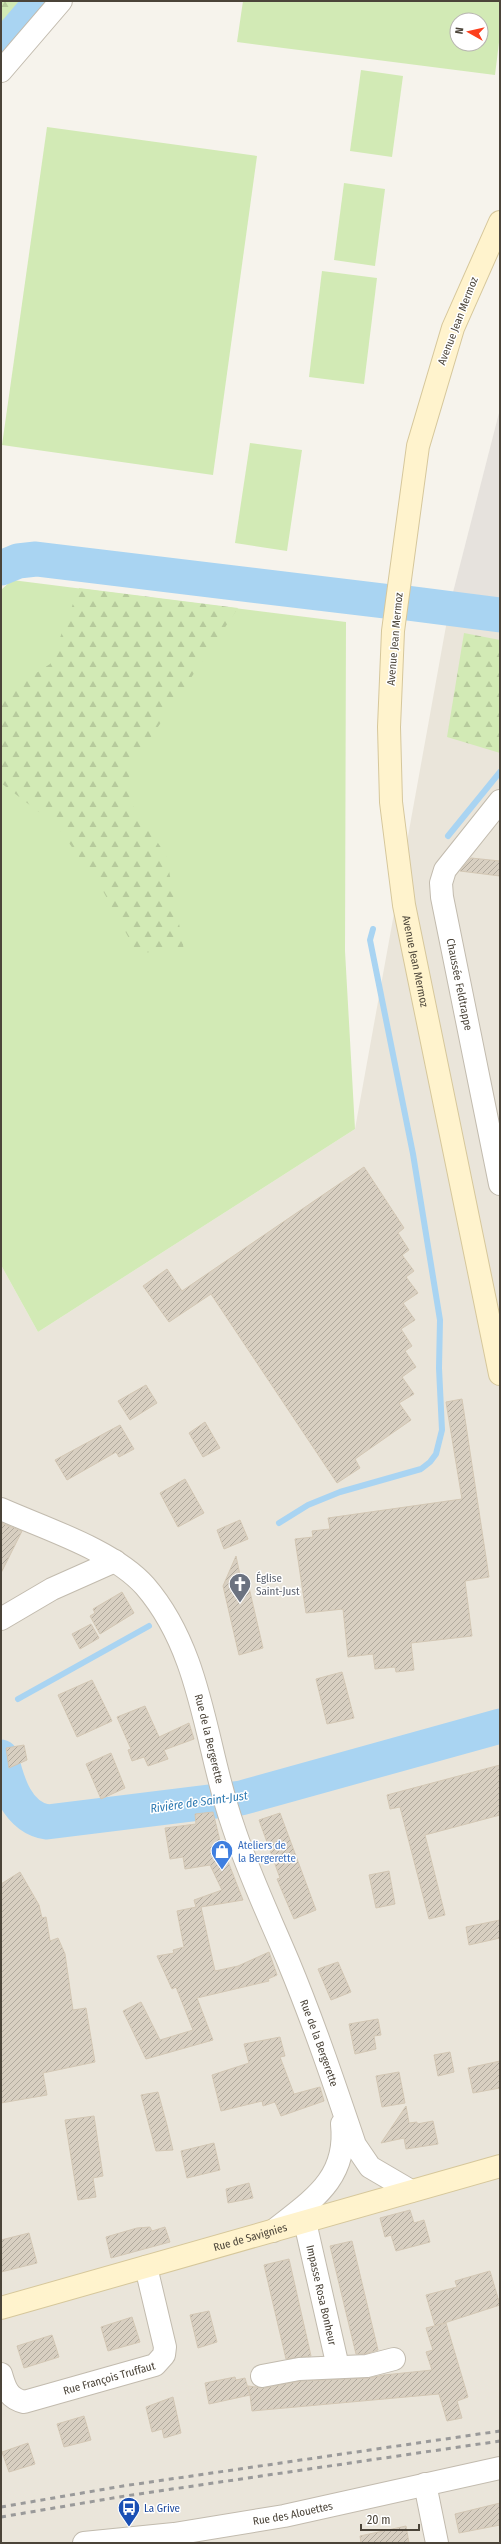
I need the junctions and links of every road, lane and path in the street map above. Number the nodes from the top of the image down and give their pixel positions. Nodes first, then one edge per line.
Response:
1 (61, 1) edge
2 (1, 71) edge
3 (500, 222) edge
4 (500, 254) edge
5 (406, 542) junction
6 (500, 801) edge
7 (500, 1184) edge
8 (500, 1374) edge
9 (1, 1509) edge
10 (115, 1561) junction
11 (1, 1619) edge
12 (338, 2095) junction
13 (500, 2166) edge
14 (411, 2191) junction
15 (305, 2222) junction
16 (271, 2233) junction
17 (146, 2267) junction
18 (1, 2308) edge
19 (394, 2359) dead end
20 (338, 2367) junction
21 (1, 2374) edge
22 (262, 2376) dead end
23 (500, 2468) edge
24 (425, 2484) junction
25 (84, 2543) edge
26 (437, 2543) edge

1 - 2 street
3 - 5 main road, Avenue Jean Mermoz
4 - 5 main road, Avenue Jean Mermoz
5 - 8 main road, Avenue Jean Mermoz
6 - 7 street, Chaussée Feldtrappe
9 - 10 street, Rue de la Bergerette
10 - 11 street
10 - 12 street, Rue de la Bergerette
12 - 14 street, Rue de la Bergerette
12 - 16 street, Rue de la Bergerette
13 - 14 main road, Rue de Savignies
14 - 15 main road, Rue de Savignies
15 - 16 main road, Rue de Savignies
15 - 20 street, Impasse Rosa Bonheur
16 - 17 main road, Rue de Savignies
17 - 18 main road, Rue de Savignies
17 - 21 street, Rue François Truffaut
19 - 20 street
20 - 22 street
23 - 24 street, Rue des Alouettes
24 - 25 street, Rue des Alouettes
24 - 26 street

